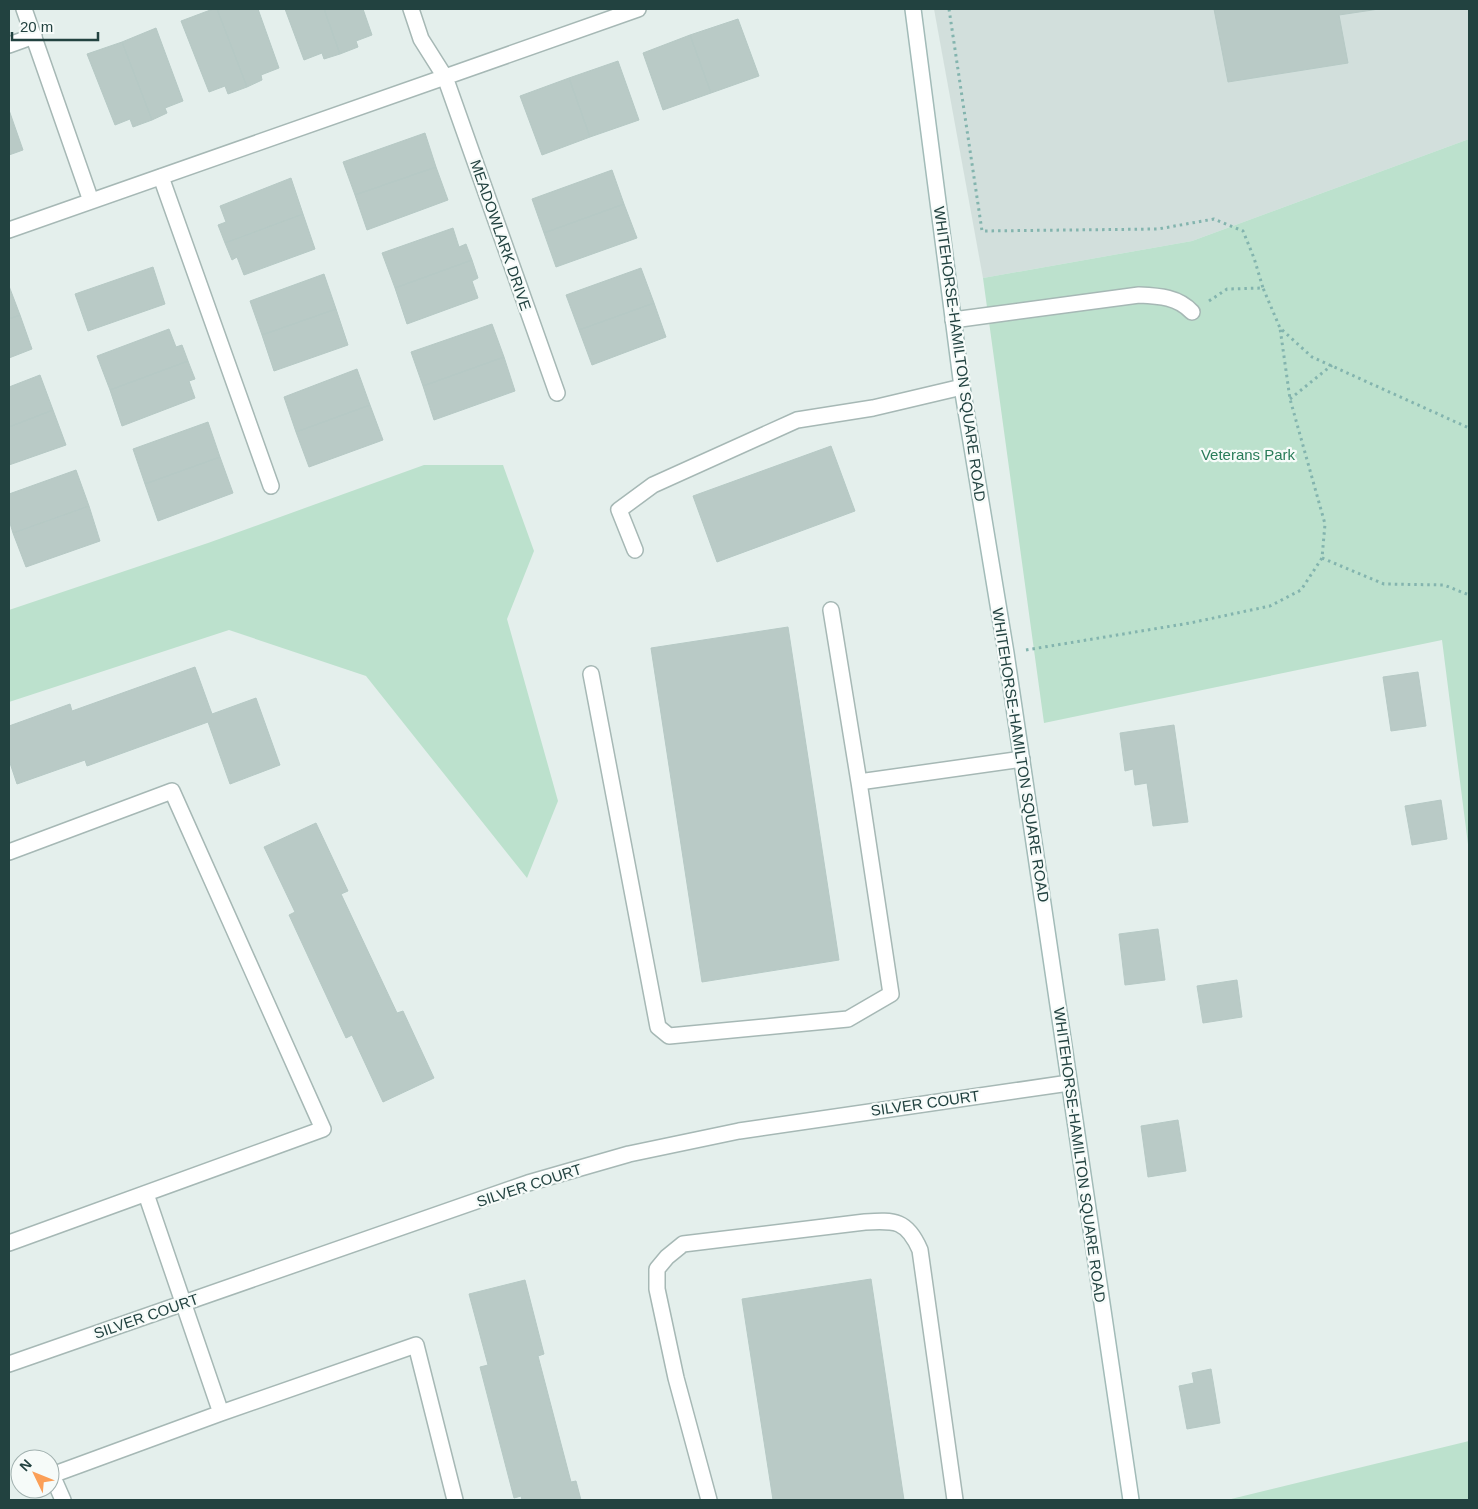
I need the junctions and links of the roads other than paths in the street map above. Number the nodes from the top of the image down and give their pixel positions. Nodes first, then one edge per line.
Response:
1 (24, 9) edge
2 (411, 9) edge
3 (638, 9) edge
4 (913, 9) edge
5 (34, 36) junction
6 (9, 45) edge
7 (445, 77) junction
8 (161, 177) junction
9 (91, 201) junction
10 (9, 230) edge
11 (1192, 312) road end
12 (953, 320) junction
13 (962, 387) junction
14 (557, 393) dead end
15 (271, 486) dead end
16 (635, 550) dead end
17 (831, 610) dead end
18 (591, 674) dead end
19 (1022, 759) junction
20 (859, 782) junction
21 (9, 852) edge
22 (1070, 1083) junction
23 (146, 1194) junction
24 (9, 1243) edge
25 (183, 1303) junction
26 (9, 1364) edge
27 (221, 1413) junction
28 (63, 1500) edge
29 (455, 1500) edge
30 (708, 1500) edge
31 (955, 1500) edge
32 (1131, 1500) edge

1 - 5 street
2 - 7 street, MEADOWLARK DRIVE
3 - 7 street
4 - 12 street, WHITEHORSE-HAMILTON SQUARE ROAD
5 - 6 street
5 - 9 street
7 - 8 street
7 - 14 street, MEADOWLARK DRIVE
8 - 9 street
8 - 15 street
9 - 10 street
11 - 12 street
12 - 13 street, WHITEHORSE-HAMILTON SQUARE ROAD
13 - 16 street
13 - 19 street, WHITEHORSE-HAMILTON SQUARE ROAD
17 - 20 street
18 - 20 street
19 - 20 street
19 - 22 street, WHITEHORSE-HAMILTON SQUARE ROAD
21 - 23 street
22 - 25 street, SILVER COURT
22 - 32 street, WHITEHORSE-HAMILTON SQUARE ROAD
23 - 24 street
23 - 25 street
25 - 26 street, SILVER COURT
25 - 27 street
27 - 28 street
27 - 29 street
30 - 31 street

